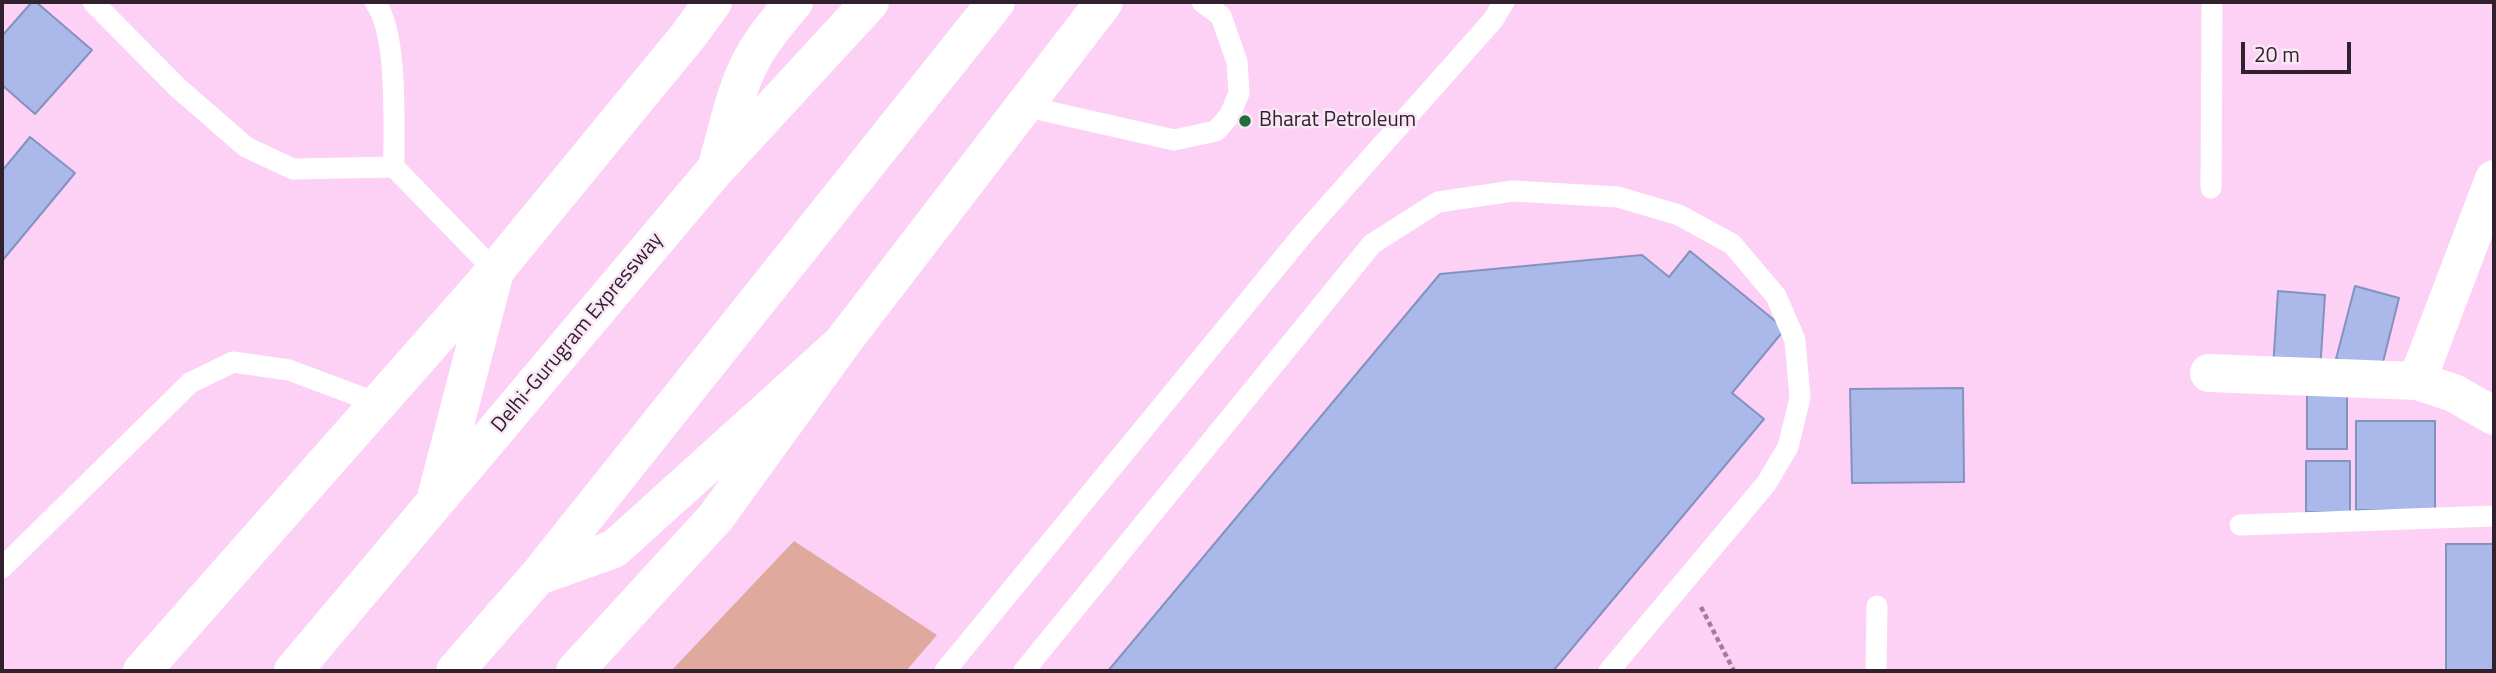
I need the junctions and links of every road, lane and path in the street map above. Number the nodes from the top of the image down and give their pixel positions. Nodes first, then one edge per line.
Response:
1 (93, 2) edge
2 (375, 2) edge
3 (713, 2) edge
4 (793, 2) edge
5 (870, 2) edge
6 (996, 2) edge
7 (1104, 2) edge
8 (1202, 2) edge
9 (1504, 2) edge
10 (2212, 2) edge
11 (1024, 106) junction
12 (394, 167) junction
13 (715, 170) junction
14 (2494, 179) edge
15 (2211, 188) dead end
16 (495, 271) junction
17 (842, 343) junction
18 (2209, 373) dead end
19 (2417, 381) junction
20 (377, 403) junction
21 (2494, 416) edge
22 (435, 502) junction
23 (2494, 516) edge
24 (2240, 525) dead end
25 (2, 568) edge
26 (538, 576) junction
27 (1686, 579) junction
28 (1877, 606) dead end
29 (142, 671) edge
30 (293, 671) edge
31 (455, 671) edge
32 (575, 671) edge
33 (945, 671) edge
34 (1024, 671) edge
35 (1609, 671) edge
36 (1734, 671) edge
37 (1876, 671) edge

1 - 12 lane
2 - 12 lane
3 - 16 main road
4 - 13 main road
5 - 13 main road, Delhi-Gurugram Expressway
6 - 26 main road
7 - 11 main road
8 - 11 lane
9 - 33 lane
10 - 15 lane
11 - 17 main road
12 - 16 lane
13 - 22 main road, Delhi-Gurugram Expressway
14 - 19 main road
16 - 20 main road
16 - 22 main road
17 - 26 main road
17 - 32 main road
18 - 19 main road
19 - 21 main road
20 - 25 lane
20 - 29 main road
22 - 30 main road, Delhi-Gurugram Expressway
23 - 24 lane
26 - 31 main road
27 - 34 lane
27 - 35 lane
27 - 36 path
28 - 37 lane

